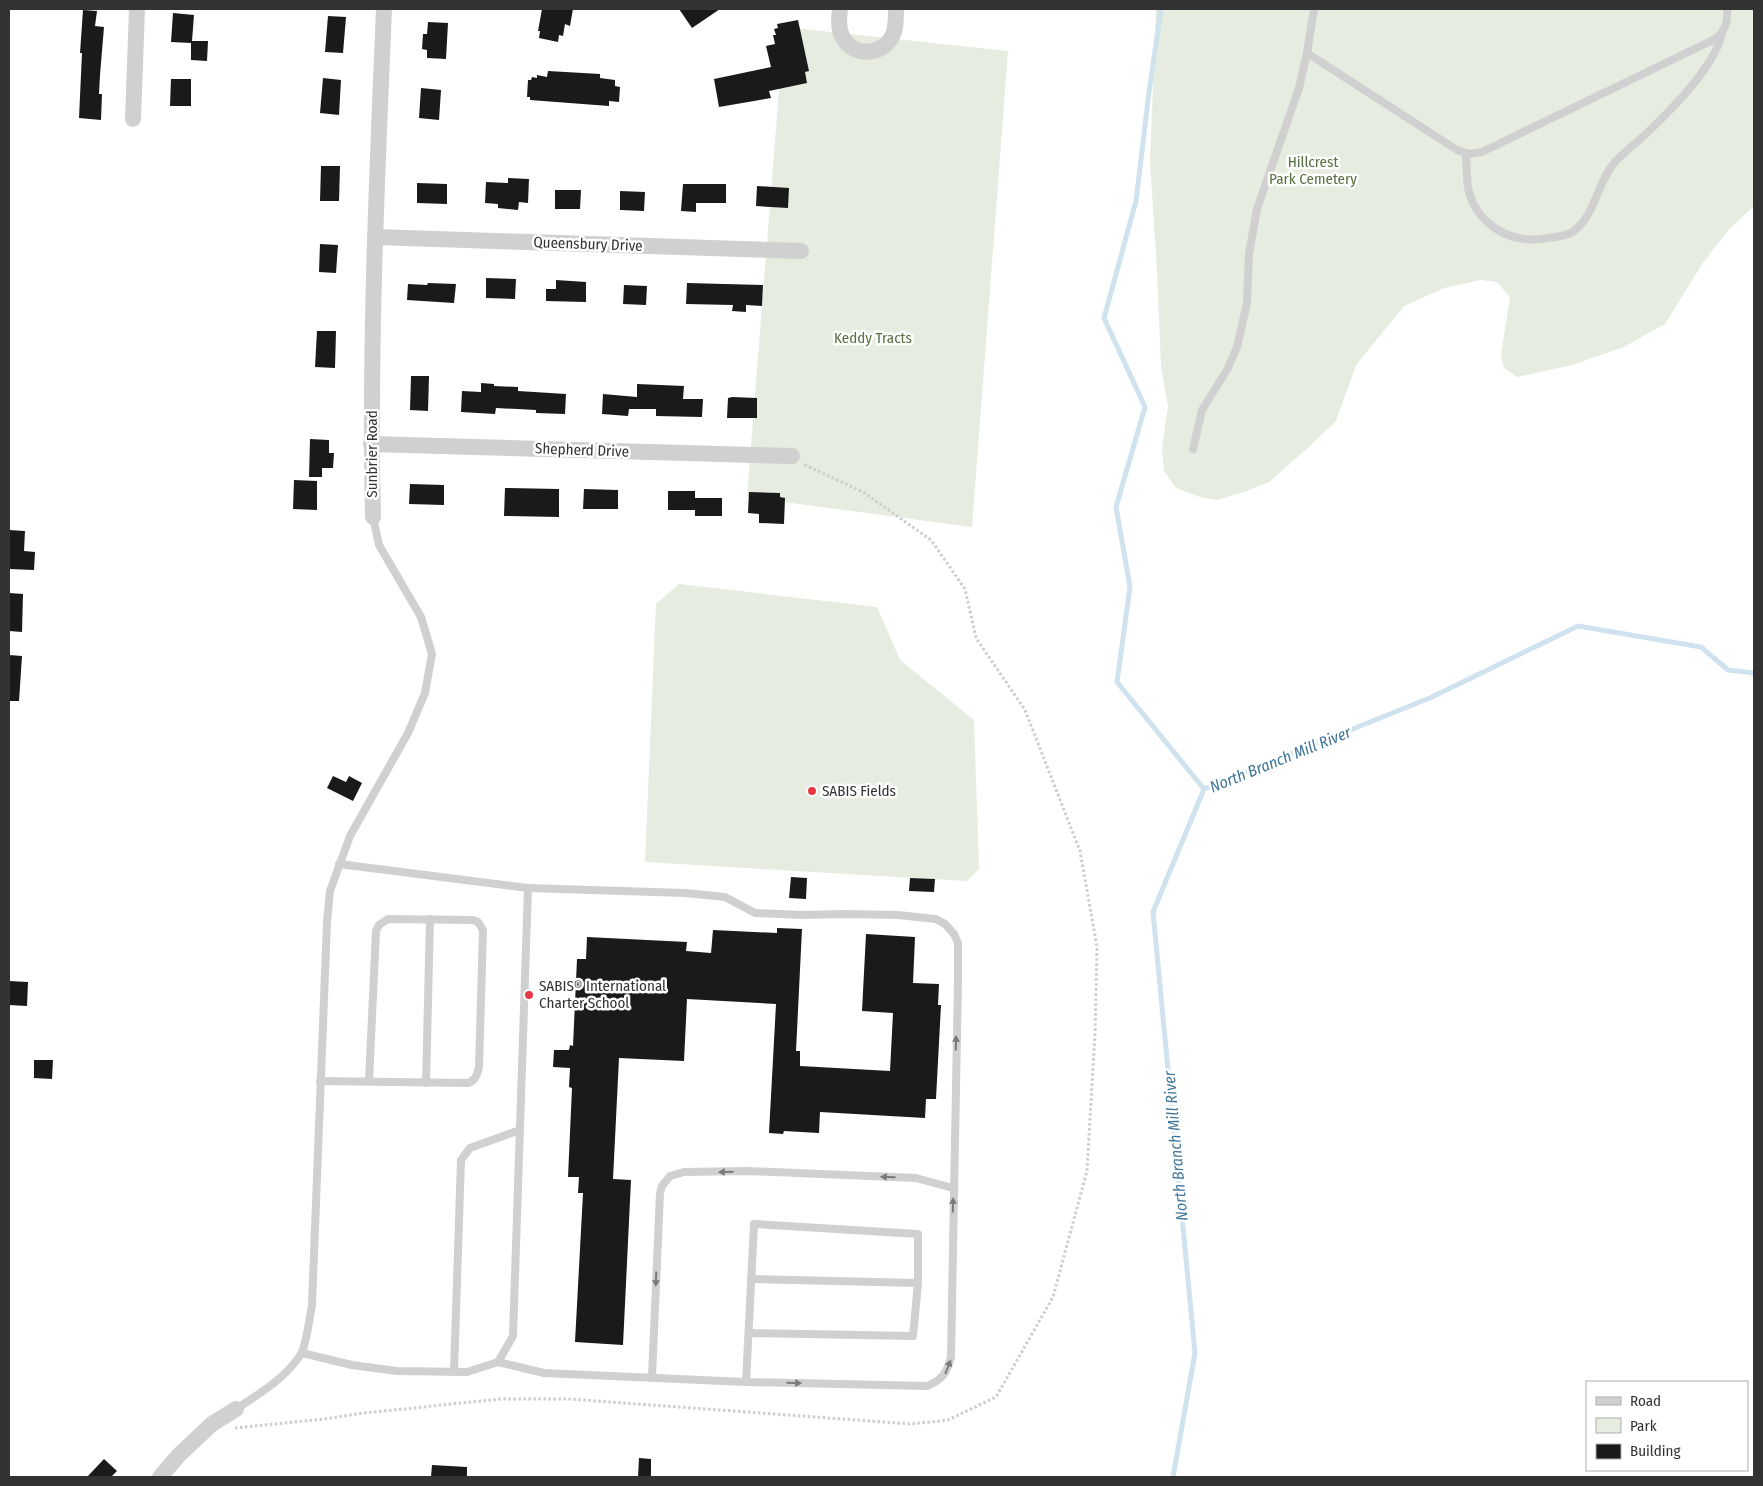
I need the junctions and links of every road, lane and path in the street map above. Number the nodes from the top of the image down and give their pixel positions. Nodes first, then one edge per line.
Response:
1 (137, 9) edge
2 (384, 9) edge
3 (840, 9) edge
4 (896, 9) edge
5 (1314, 9) edge
6 (1727, 9) edge
7 (1722, 32) junction
8 (1307, 53) junction
9 (134, 119) dead end
10 (1466, 154) junction
11 (375, 237) junction
12 (802, 251) dead end
13 (371, 444) junction
14 (1193, 449) dead end
15 (792, 456) joint
16 (373, 517) joint
17 (339, 864) junction
18 (528, 888) junction
19 (430, 919) junction
20 (320, 1081) junction
21 (369, 1081) junction
22 (426, 1082) junction
23 (520, 1130) junction
24 (953, 1188) junction
25 (751, 1279) junction
26 (918, 1283) junction
27 (749, 1333) junction
28 (302, 1353) junction
29 (498, 1362) junction
30 (454, 1372) junction
31 (652, 1377) junction
32 (746, 1382) junction
33 (236, 1409) joint
34 (232, 1428) dead end
35 (160, 1477) edge

1 - 9 street
2 - 11 street, Sunbrier Road
3 - 4 street
5 - 8 lane
6 - 7 lane
7 - 10 lane
7 - 10 lane
8 - 10 lane
8 - 14 lane
11 - 12 street, Queensbury Drive
11 - 13 street, Sunbrier Road
13 - 15 street, Shepherd Drive
13 - 16 street, Sunbrier Road
15 - 34 path
16 - 17 lane, Sunbrier Road
17 - 18 lane
17 - 20 lane, Sunbrier Road
18 - 23 lane
24 -> 18 lane
19 - 21 lane
19 - 22 lane
19 - 22 lane
20 - 21 lane
20 - 28 lane, Sunbrier Road
21 - 22 lane
23 - 29 lane
23 - 30 lane
24 -> 31 lane
32 -> 24 lane
25 - 26 lane
25 - 26 lane
25 - 27 lane
26 - 27 lane
27 - 32 lane
28 - 30 lane
28 - 33 lane
29 - 30 lane
29 - 31 lane
31 - 32 lane
33 - 35 street

